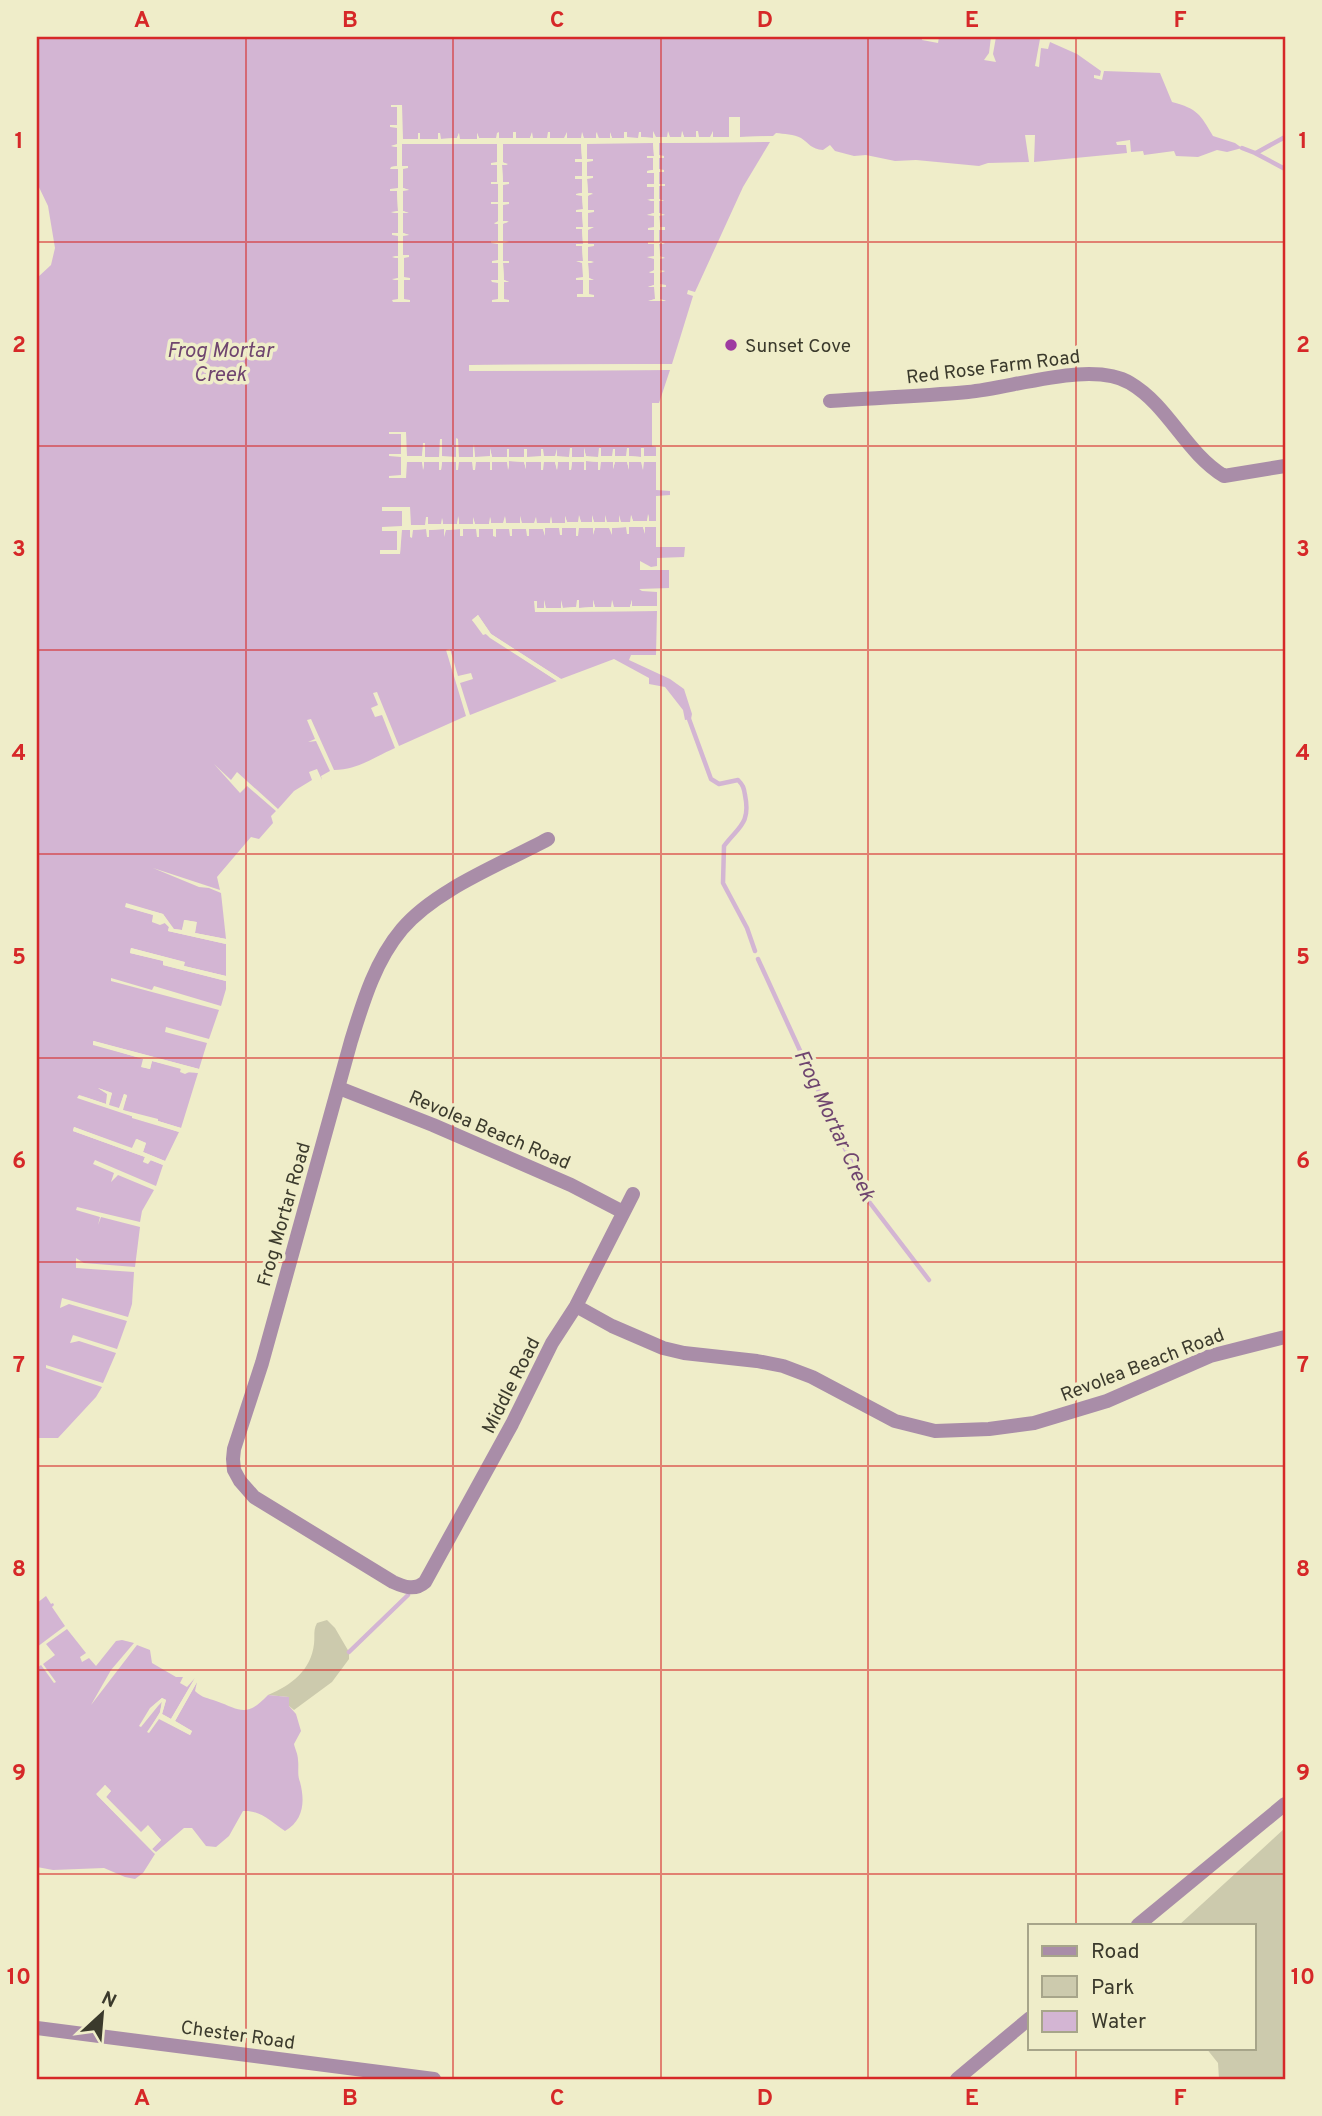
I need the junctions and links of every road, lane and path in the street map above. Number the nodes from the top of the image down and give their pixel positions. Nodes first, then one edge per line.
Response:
1 (830, 401) dead end
2 (1285, 466) edge
3 (548, 839) dead end
4 (339, 1088) junction
5 (633, 1194) dead end
6 (623, 1212) junction
7 (576, 1306) junction
8 (1285, 1337) edge
9 (416, 1588) joint
10 (1285, 1804) edge
11 (1139, 1924) edge
12 (1028, 2020) edge
13 (37, 2028) edge
14 (434, 2079) edge
15 (957, 2079) edge

1 - 2 street, Red Rose Farm Road
3 - 4 street, Frog Mortar Road
4 - 6 street, Revolea Beach Road
4 - 9 street, Frog Mortar Road
5 - 6 street, Middle Road
6 - 7 street, Middle Road
7 - 8 street, Revolea Beach Road
7 - 9 street, Middle Road
10 - 11 street
12 - 15 street
13 - 14 street, Chester Road

